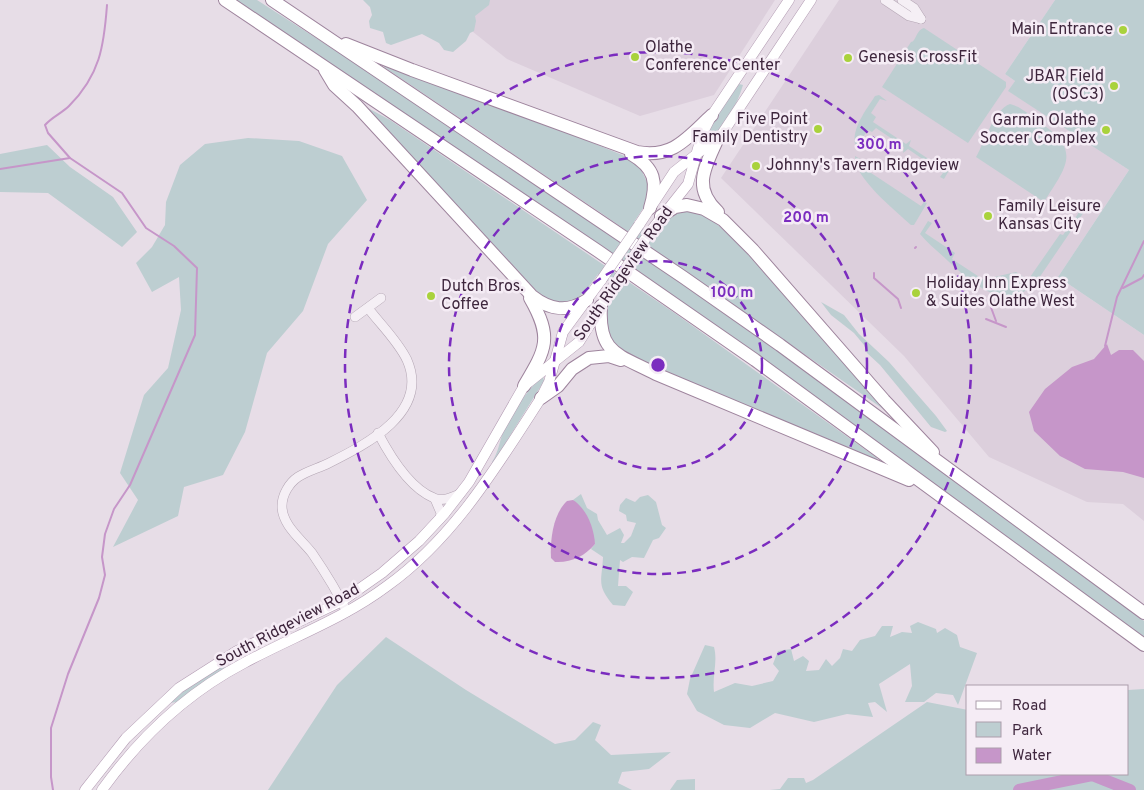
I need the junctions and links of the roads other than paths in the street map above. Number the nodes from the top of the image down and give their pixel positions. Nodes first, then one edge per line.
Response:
1 (225, 0) edge
2 (272, 0) edge
3 (789, 0) edge
4 (811, 0) edge
5 (885, 0) edge
6 (902, 0) edge
7 (325, 36) junction
8 (323, 66) junction
9 (712, 115) junction
10 (718, 138) junction
11 (612, 145) junction
12 (698, 154) junction
13 (650, 208) junction
14 (661, 216) junction
15 (723, 220) junction
16 (520, 284) junction
17 (381, 298) dead end
18 (587, 300) junction
19 (601, 306) junction
20 (368, 308) junction
21 (355, 317) dead end
22 (555, 361) junction
23 (656, 374) junction
24 (524, 386) junction
25 (541, 398) junction
26 (378, 434) junction
27 (942, 464) junction
28 (460, 494) junction
29 (938, 494) junction
30 (435, 499) junction
31 (452, 505) junction
32 (440, 519) junction
33 (456, 522) junction
34 (342, 601) junction
35 (347, 612) junction
36 (1144, 613) edge
37 (1144, 645) edge
38 (152, 712) junction
39 (161, 722) junction
40 (87, 788) edge
41 (102, 790) edge

1 - 8 highway
2 - 7 highway
3 - 9 main road, South Ridgeview Road
4 - 10 main road, South Ridgeview Road
5 - 6 street
7 - 11 highway
7 - 27 highway
8 - 16 highway
8 - 29 highway
9 - 11 highway
9 - 12 main road, South Ridgeview Road
10 - 12 main road, South Ridgeview Road
10 - 15 highway
11 - 13 highway
12 - 13 main road, South Ridgeview Road
12 - 14 main road, South Ridgeview Road
13 - 18 main road, South Ridgeview Road, bridge
14 - 15 highway
14 - 19 main road, South Ridgeview Road, bridge
15 - 27 highway
16 - 18 highway
16 - 24 highway
17 - 20 street
18 - 22 main road, South Ridgeview Road
19 - 22 main road, South Ridgeview Road
19 - 23 highway
20 - 21 street
20 - 26 street
22 - 24 main road, South Ridgeview Road
22 - 25 main road, South Ridgeview Road
23 - 25 highway
23 - 29 highway
24 - 28 main road, South Ridgeview Road
25 - 33 main road, South Ridgeview Road
26 - 30 street
26 - 34 street
27 - 36 highway
28 - 30 street
28 - 31 main road, South Ridgeview Road
29 - 37 highway
30 - 32 street
31 - 32 main road, South Ridgeview Road
31 - 33 main road
32 - 34 main road, South Ridgeview Road
33 - 35 main road, South Ridgeview Road
34 - 35 street
34 - 38 main road, South Ridgeview Road
35 - 39 main road, South Ridgeview Road
38 - 39 main road
38 - 40 main road, South Ridgeview Road
39 - 41 main road, South Ridgeview Road

